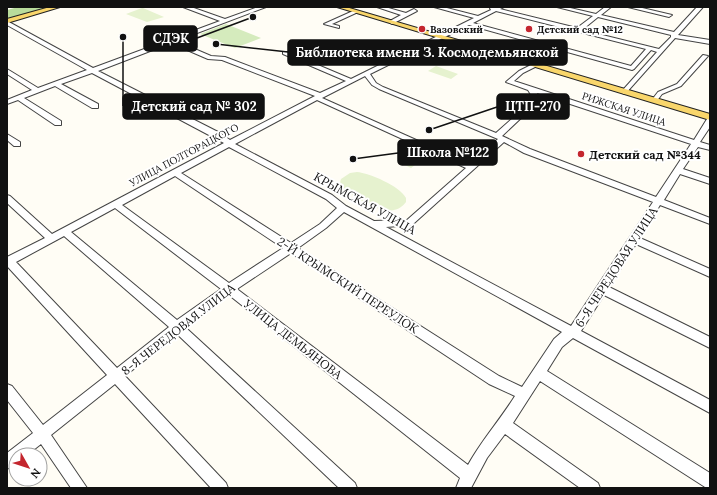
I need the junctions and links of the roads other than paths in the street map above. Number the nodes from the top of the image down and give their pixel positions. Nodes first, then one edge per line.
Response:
1 (57, 7) edge
2 (186, 7) edge
3 (263, 7) edge
4 (340, 7) edge
5 (380, 7) edge
6 (437, 7) edge
7 (485, 7) edge
8 (501, 7) edge
9 (560, 7) edge
10 (608, 7) edge
11 (631, 7) edge
12 (700, 7) edge
13 (495, 10) junction
14 (414, 11) dead end
15 (356, 12) junction
16 (406, 15) junction
17 (669, 15) dead end
18 (597, 16) junction
19 (478, 18) junction
20 (224, 21) junction
21 (7, 22) edge
22 (392, 22) junction
23 (467, 23) junction
24 (337, 27) dead end
25 (578, 30) junction
26 (674, 35) junction
27 (440, 36) junction
28 (172, 40) junction
29 (710, 42) edge
30 (559, 48) junction
31 (650, 48) junction
32 (661, 51) junction
33 (285, 53) dead end
34 (705, 56) dead end
35 (547, 60) dead end
36 (535, 65) junction
37 (93, 70) junction
38 (7, 72) edge
39 (366, 73) junction
40 (351, 81) junction
41 (56, 84) junction
42 (530, 88) junction
43 (38, 91) junction
44 (624, 92) junction
45 (319, 97) junction
46 (19, 98) junction
47 (654, 101) junction
48 (7, 102) edge
49 (95, 106) dead end
50 (710, 118) edge
51 (710, 121) edge
52 (58, 123) dead end
53 (7, 136) edge
54 (500, 138) junction
55 (229, 143) junction
56 (17, 144) dead end
57 (695, 144) junction
58 (710, 148) edge
59 (471, 167) junction
60 (678, 170) junction
61 (174, 172) junction
62 (710, 181) edge
63 (7, 198) edge
64 (658, 201) junction
65 (115, 204) junction
66 (343, 208) junction
67 (710, 221) edge
68 (375, 224) junction
69 (64, 231) junction
70 (52, 238) junction
71 (634, 239) junction
72 (291, 248) junction
73 (8, 262) edge
74 (710, 273) edge
75 (229, 289) junction
76 (602, 289) junction
77 (177, 328) junction
78 (574, 332) junction
79 (710, 343) edge
80 (539, 373) junction
81 (117, 376) junction
82 (7, 390) edge
83 (524, 394) junction
84 (710, 407) edge
85 (504, 425) junction
86 (42, 434) junction
87 (7, 462) edge
88 (469, 475) junction
89 (710, 482) edge
90 (80, 488) edge
91 (221, 488) edge
92 (350, 488) edge
93 (463, 488) edge
94 (593, 488) edge

1 - 21 main road
2 - 20 street
3 - 20 street
4 - 15 main road
5 - 16 street
6 - 19 street
7 - 13 street
8 - 13 street, УЛИЦА ПОЛТОРАЦКОГО
9 - 18 street
10 - 18 street
11 - 17 street
12 - 26 street
13 - 19 street, УЛИЦА ПОЛТОРАЦКОГО
13 - 25 street
14 - 16 street
15 - 22 main road
15 - 24 street
16 - 22 street
18 - 25 street
18 - 26 street
19 - 23 street, УЛИЦА ПОЛТОРАЦКОГО
20 - 28 street
21 - 37 street, КРЫМСКАЯ УЛИЦА
22 - 27 main road
23 - 27 street, УЛИЦА ПОЛТОРАЦКОГО
23 - 30 street
25 - 31 street
26 - 29 street
26 - 32 street
27 - 36 main road
27 - 39 street, УЛИЦА ПОЛТОРАЦКОГО
28 - 37 street
28 - 45 street
30 - 31 street
30 - 35 street
31 - 32 street
32 - 44 street
33 - 40 street
34 - 47 street
36 - 42 street, РИЖСКАЯ УЛИЦА
36 - 44 main road
37 - 41 street
37 - 55 street, КРЫМСКАЯ УЛИЦА
38 - 43 street
39 - 40 street, УЛИЦА ПОЛТОРАЦКОГО
39 - 54 street
40 - 45 street, УЛИЦА ПОЛТОРАЦКОГО
41 - 43 street
41 - 49 street
42 - 54 street
42 - 57 street, РИЖСКАЯ УЛИЦА
43 - 46 street
44 - 47 main road
45 - 55 street, УЛИЦА ПОЛТОРАЦКОГО
45 - 59 street
46 - 48 street
46 - 52 street
47 - 50 main road
51 - 57 street, 6-Я ЧЕРЕДОВАЯ УЛИЦА
53 - 56 street
54 - 59 street
54 - 64 street
55 - 61 street, УЛИЦА ПОЛТОРАЦКОГО
55 - 66 street, КРЫМСКАЯ УЛИЦА
57 - 58 street, РИЖСКАЯ УЛИЦА
57 - 60 street, 6-Я ЧЕРЕДОВАЯ УЛИЦА
59 - 68 street
60 - 62 street
60 - 64 street, 6-Я ЧЕРЕДОВАЯ УЛИЦА
61 - 65 street, УЛИЦА ПОЛТОРАЦКОГО
61 - 72 street, 2-Й КРЫМСКИЙ ПЕРЕУЛОК
63 - 70 street
64 - 67 street
64 - 71 street, 6-Я ЧЕРЕДОВАЯ УЛИЦА
65 - 69 street, УЛИЦА ПОЛТОРАЦКОГО
65 - 75 street, УЛИЦА ДЕМЬЯНОВА
66 - 68 street, КРЫМСКАЯ УЛИЦА
66 - 72 street, 8-Я ЧЕРЕДОВАЯ УЛИЦА
68 - 78 street, КРЫМСКАЯ УЛИЦА
69 - 70 street, УЛИЦА ПОЛТОРАЦКОГО
69 - 77 street
70 - 73 street, УЛИЦА ПОЛТОРАЦКОГО
71 - 74 street
71 - 76 street, 6-Я ЧЕРЕДОВАЯ УЛИЦА
72 - 75 street, 8-Я ЧЕРЕДОВАЯ УЛИЦА
72 - 83 street, 2-Й КРЫМСКИЙ ПЕРЕУЛОК
73 - 81 street
75 - 77 street, 8-Я ЧЕРЕДОВАЯ УЛИЦА
75 - 88 street, УЛИЦА ДЕМЬЯНОВА
76 - 78 street, 6-Я ЧЕРЕДОВАЯ УЛИЦА
76 - 79 street
77 - 81 street, 8-Я ЧЕРЕДОВАЯ УЛИЦА
77 - 92 street
78 - 80 street, 6-Я ЧЕРЕДОВАЯ УЛИЦА
78 - 84 street, КРЫМСКАЯ УЛИЦА
80 - 83 street, 6-Я ЧЕРЕДОВАЯ УЛИЦА
80 - 89 street
81 - 86 street, 8-Я ЧЕРЕДОВАЯ УЛИЦА
81 - 91 street
82 - 86 street
83 - 85 street, 6-Я ЧЕРЕДОВАЯ УЛИЦА
85 - 88 street, 6-Я ЧЕРЕДОВАЯ УЛИЦА
85 - 94 street
86 - 87 street, 8-Я ЧЕРЕДОВАЯ УЛИЦА
86 - 90 street
88 - 93 street, 6-Я ЧЕРЕДОВАЯ УЛИЦА

